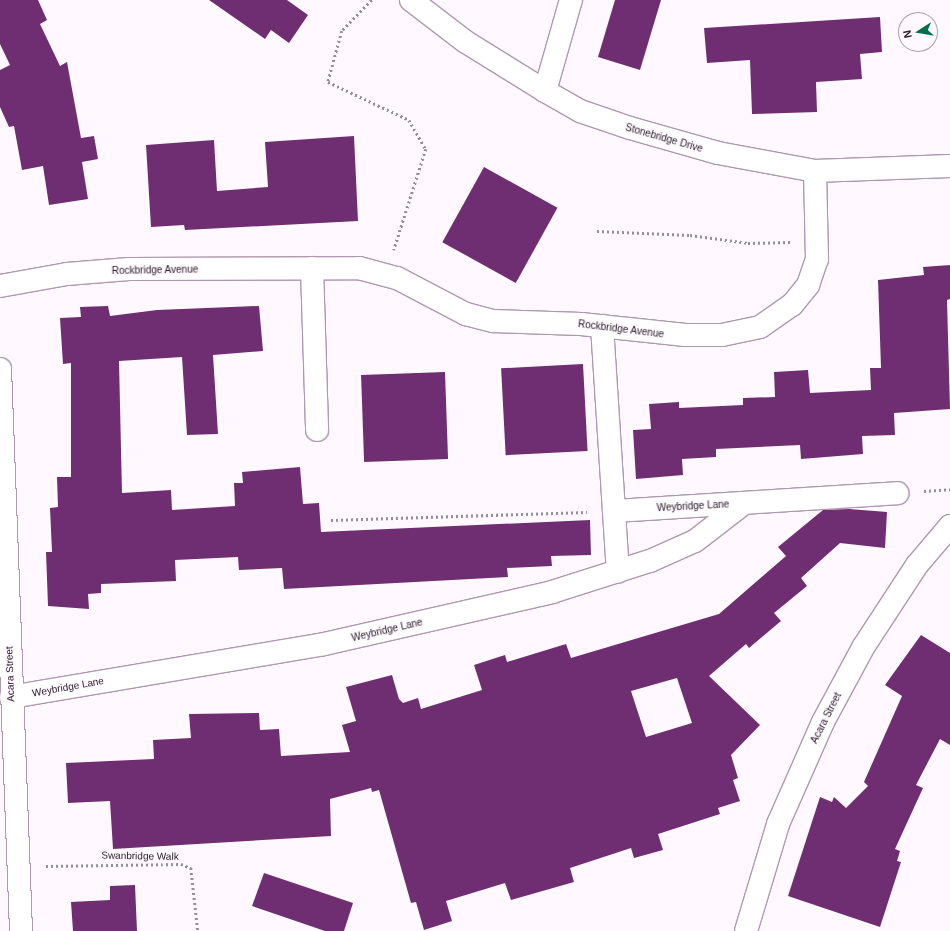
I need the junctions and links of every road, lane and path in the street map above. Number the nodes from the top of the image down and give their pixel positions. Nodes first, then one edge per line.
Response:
1 (372, 0) edge
2 (410, 0) edge
3 (571, 0) edge
4 (545, 91) junction
5 (950, 166) edge
6 (814, 171) junction
7 (597, 231) dead end
8 (817, 241) junction
9 (312, 268) junction
10 (388, 276) junction
11 (0, 286) edge
12 (602, 326) junction
13 (0, 369) edge
14 (317, 430) dead end
15 (897, 493) dead end
16 (743, 504) junction
17 (614, 511) junction
18 (331, 520) dead end
19 (950, 526) edge
20 (618, 571) junction
21 (11, 697) junction
22 (48, 866) dead end
23 (21, 931) edge
24 (198, 931) edge
25 (746, 931) edge

1 - 10 path
2 - 4 street, Stonebridge Drive
3 - 4 street
4 - 6 street, Stonebridge Drive
5 - 6 street, Stonebridge Drive
6 - 8 street, Rockbridge Avenue
7 - 8 path
8 - 12 street, Rockbridge Avenue
9 - 10 street, Rockbridge Avenue
9 - 11 street, Rockbridge Avenue
9 - 14 street
10 - 12 street, Rockbridge Avenue
12 - 17 street
13 - 21 street, Acara Street
15 - 16 street, Weybridge Lane
16 - 17 street, Weybridge Lane
16 - 20 street, Weybridge Lane
17 - 18 path
17 - 20 street
19 - 25 street, Acara Street
20 - 21 street, Weybridge Lane
21 - 23 street, Acara Street
22 - 24 path, Swanbridge Walk

